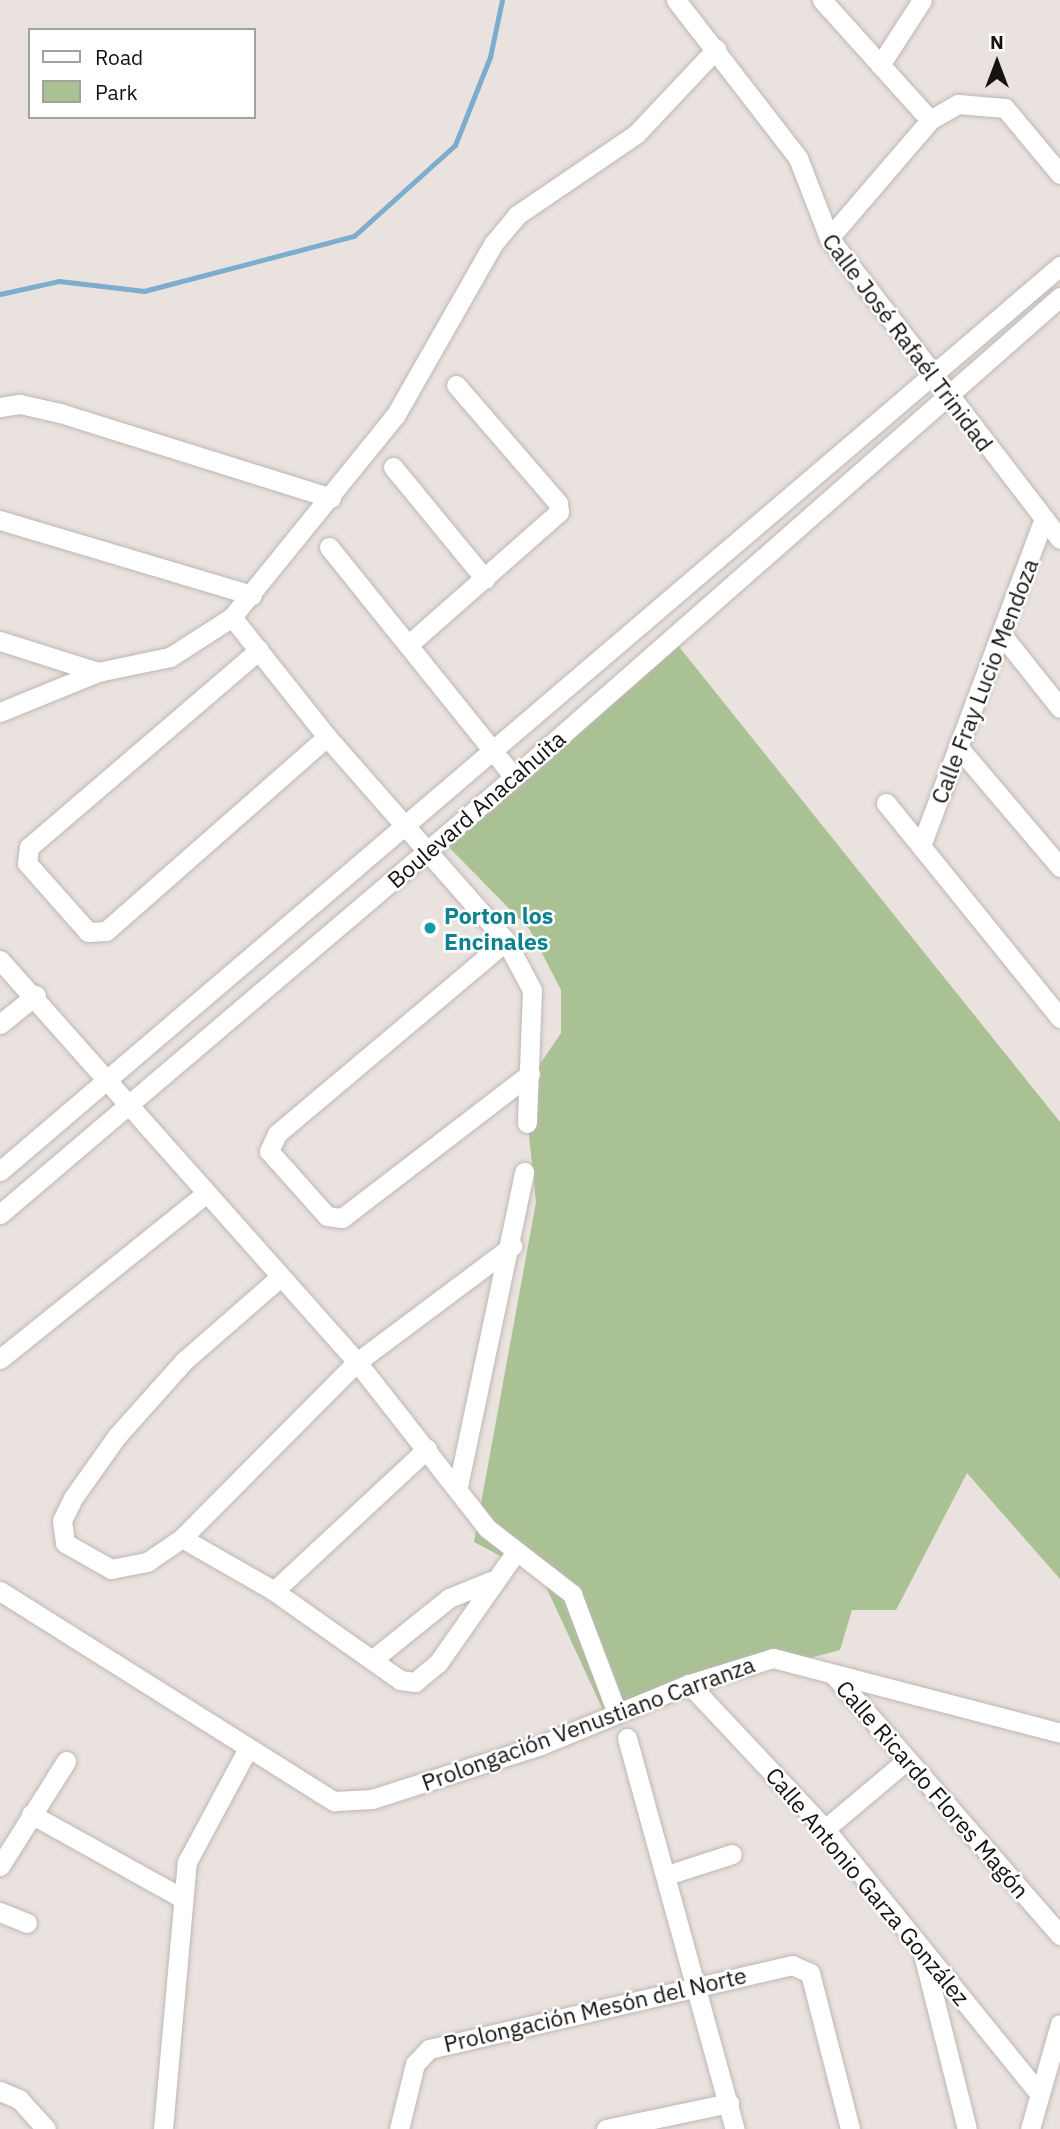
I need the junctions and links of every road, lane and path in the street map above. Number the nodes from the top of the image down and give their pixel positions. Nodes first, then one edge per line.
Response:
1 (676, 0) edge
2 (822, 0) edge
3 (922, 0) edge
4 (716, 49) junction
5 (880, 65) junction
6 (930, 120) junction
7 (1060, 174) edge
8 (829, 237) junction
9 (1060, 266) edge
10 (1060, 297) edge
11 (932, 377) junction
12 (456, 384) dead end
13 (948, 398) junction
14 (0, 407) edge
15 (393, 467) dead end
16 (331, 498) junction
17 (1044, 519) junction
18 (0, 520) edge
19 (1060, 539) edge
20 (329, 547) dead end
21 (729, 552) junction
22 (747, 569) junction
23 (485, 579) junction
24 (252, 595) junction
25 (232, 617) junction
26 (1002, 635) junction
27 (0, 641) edge
28 (408, 645) junction
29 (259, 650) junction
30 (98, 672) junction
31 (1060, 708) edge
32 (0, 712) edge
33 (327, 737) junction
34 (959, 748) junction
35 (491, 749) junction
36 (514, 777) junction
37 (886, 803) dead end
38 (404, 820) junction
39 (922, 843) junction
40 (429, 849) junction
41 (1060, 867) edge
42 (506, 941) junction
43 (0, 960) edge
44 (36, 995) junction
45 (1060, 1018) edge
46 (0, 1024) edge
47 (530, 1074) junction
48 (104, 1079) junction
49 (129, 1107) junction
50 (527, 1122) dead end
51 (0, 1171) edge
52 (524, 1172) dead end
53 (205, 1194) junction
54 (0, 1214) edge
55 (512, 1246) junction
56 (279, 1278) junction
57 (0, 1359) edge
58 (357, 1362) junction
59 (427, 1449) junction
60 (458, 1486) junction
61 (182, 1538) junction
62 (515, 1553) junction
63 (491, 1581) junction
64 (0, 1591) edge
65 (274, 1591) junction
66 (372, 1660) junction
67 (833, 1674) junction
68 (690, 1684) junction
69 (617, 1713) junction
70 (1060, 1733) edge
71 (627, 1738) dead end
72 (248, 1748) junction
73 (907, 1760) junction
74 (66, 1761) dead end
75 (32, 1814) junction
76 (825, 1829) junction
77 (732, 1854) dead end
78 (0, 1866) edge
79 (667, 1875) junction
80 (180, 1896) junction
81 (0, 1912) edge
82 (27, 1923) dead end
83 (1060, 1935) edge
84 (921, 1946) junction
85 (698, 1983) junction
86 (1060, 2024) edge
87 (0, 2091) edge
88 (1040, 2093) junction
89 (729, 2103) junction
90 (46, 2129) edge
91 (163, 2129) edge
92 (399, 2129) edge
93 (606, 2129) edge
94 (735, 2129) edge
95 (850, 2129) edge
96 (967, 2129) edge
97 (1030, 2129) edge

1 - 4 street, Calle José Rafaél Trinidad
2 - 5 street
3 - 5 street
4 - 8 street, Calle José Rafaél Trinidad
4 - 16 street
5 - 6 street
6 - 7 street
6 - 8 street
8 - 11 street, Calle José Rafaél Trinidad
9 - 11 street, Boulevard Anacahuita
10 - 13 street, Boulevard Anacahuita
11 - 13 street, Calle José Rafaél Trinidad
11 - 21 street, Boulevard Anacahuita
12 - 23 street
13 - 17 street, Calle José Rafaél Trinidad
13 - 22 street, Boulevard Anacahuita
14 - 16 street
15 - 23 street
16 - 24 street
17 - 19 street, Calle José Rafaél Trinidad
17 - 26 street, Calle Fray Lucio Mendoza
18 - 24 street
20 - 28 street
21 - 22 street
21 - 35 street, Boulevard Anacahuita
22 - 36 street, Boulevard Anacahuita
23 - 28 street
24 - 25 street
25 - 29 street
25 - 30 street
26 - 31 street
26 - 34 street, Calle Fray Lucio Mendoza
27 - 30 street
28 - 35 street
29 - 33 street
29 - 33 street
30 - 32 street
33 - 38 street
34 - 39 street, Calle Fray Lucio Mendoza
34 - 41 street
35 - 36 street
35 - 38 street, Boulevard Anacahuita
36 - 40 street, Boulevard Anacahuita
37 - 39 street
38 - 40 street
38 - 48 street, Boulevard Anacahuita
39 - 45 street
40 - 42 street
40 - 49 street, Boulevard Anacahuita
42 - 47 street
42 - 47 street
43 - 44 street
44 - 46 street
44 - 48 street
47 - 50 street
48 - 49 street
48 - 51 street, Boulevard Anacahuita
49 - 53 street
49 - 54 street, Boulevard Anacahuita
52 - 55 street
53 - 56 street
53 - 57 street
55 - 58 street
55 - 60 street
56 - 58 street
56 - 61 street
58 - 59 street
58 - 61 street
59 - 60 street
59 - 65 street
60 - 62 street
61 - 65 street
62 - 63 street
62 - 69 street
63 - 66 street
63 - 66 street
64 - 72 street, Prolongación Venustiano Carranza
65 - 66 street
67 - 68 street, Prolongación Venustiano Carranza
67 - 70 street, Prolongación Venustiano Carranza
67 - 73 street, Calle Ricardo Flores Magón
68 - 69 street, Prolongación Venustiano Carranza
68 - 76 street, Calle Antonio Garza González
69 - 72 street, Prolongación Venustiano Carranza
71 - 79 street
72 - 80 street
73 - 76 street
73 - 83 street, Calle Ricardo Flores Magón
74 - 75 street
75 - 78 street
75 - 80 street
76 - 84 street, Calle Antonio Garza González
77 - 79 street
79 - 85 street
80 - 91 street
81 - 82 street
84 - 88 street, Calle Antonio Garza González
84 - 96 street
85 - 89 street
85 - 92 street, Prolongación Mesón del Norte
85 - 95 street, Prolongación Mesón del Norte
86 - 88 street
87 - 90 street
88 - 97 street
89 - 93 street
89 - 94 street

